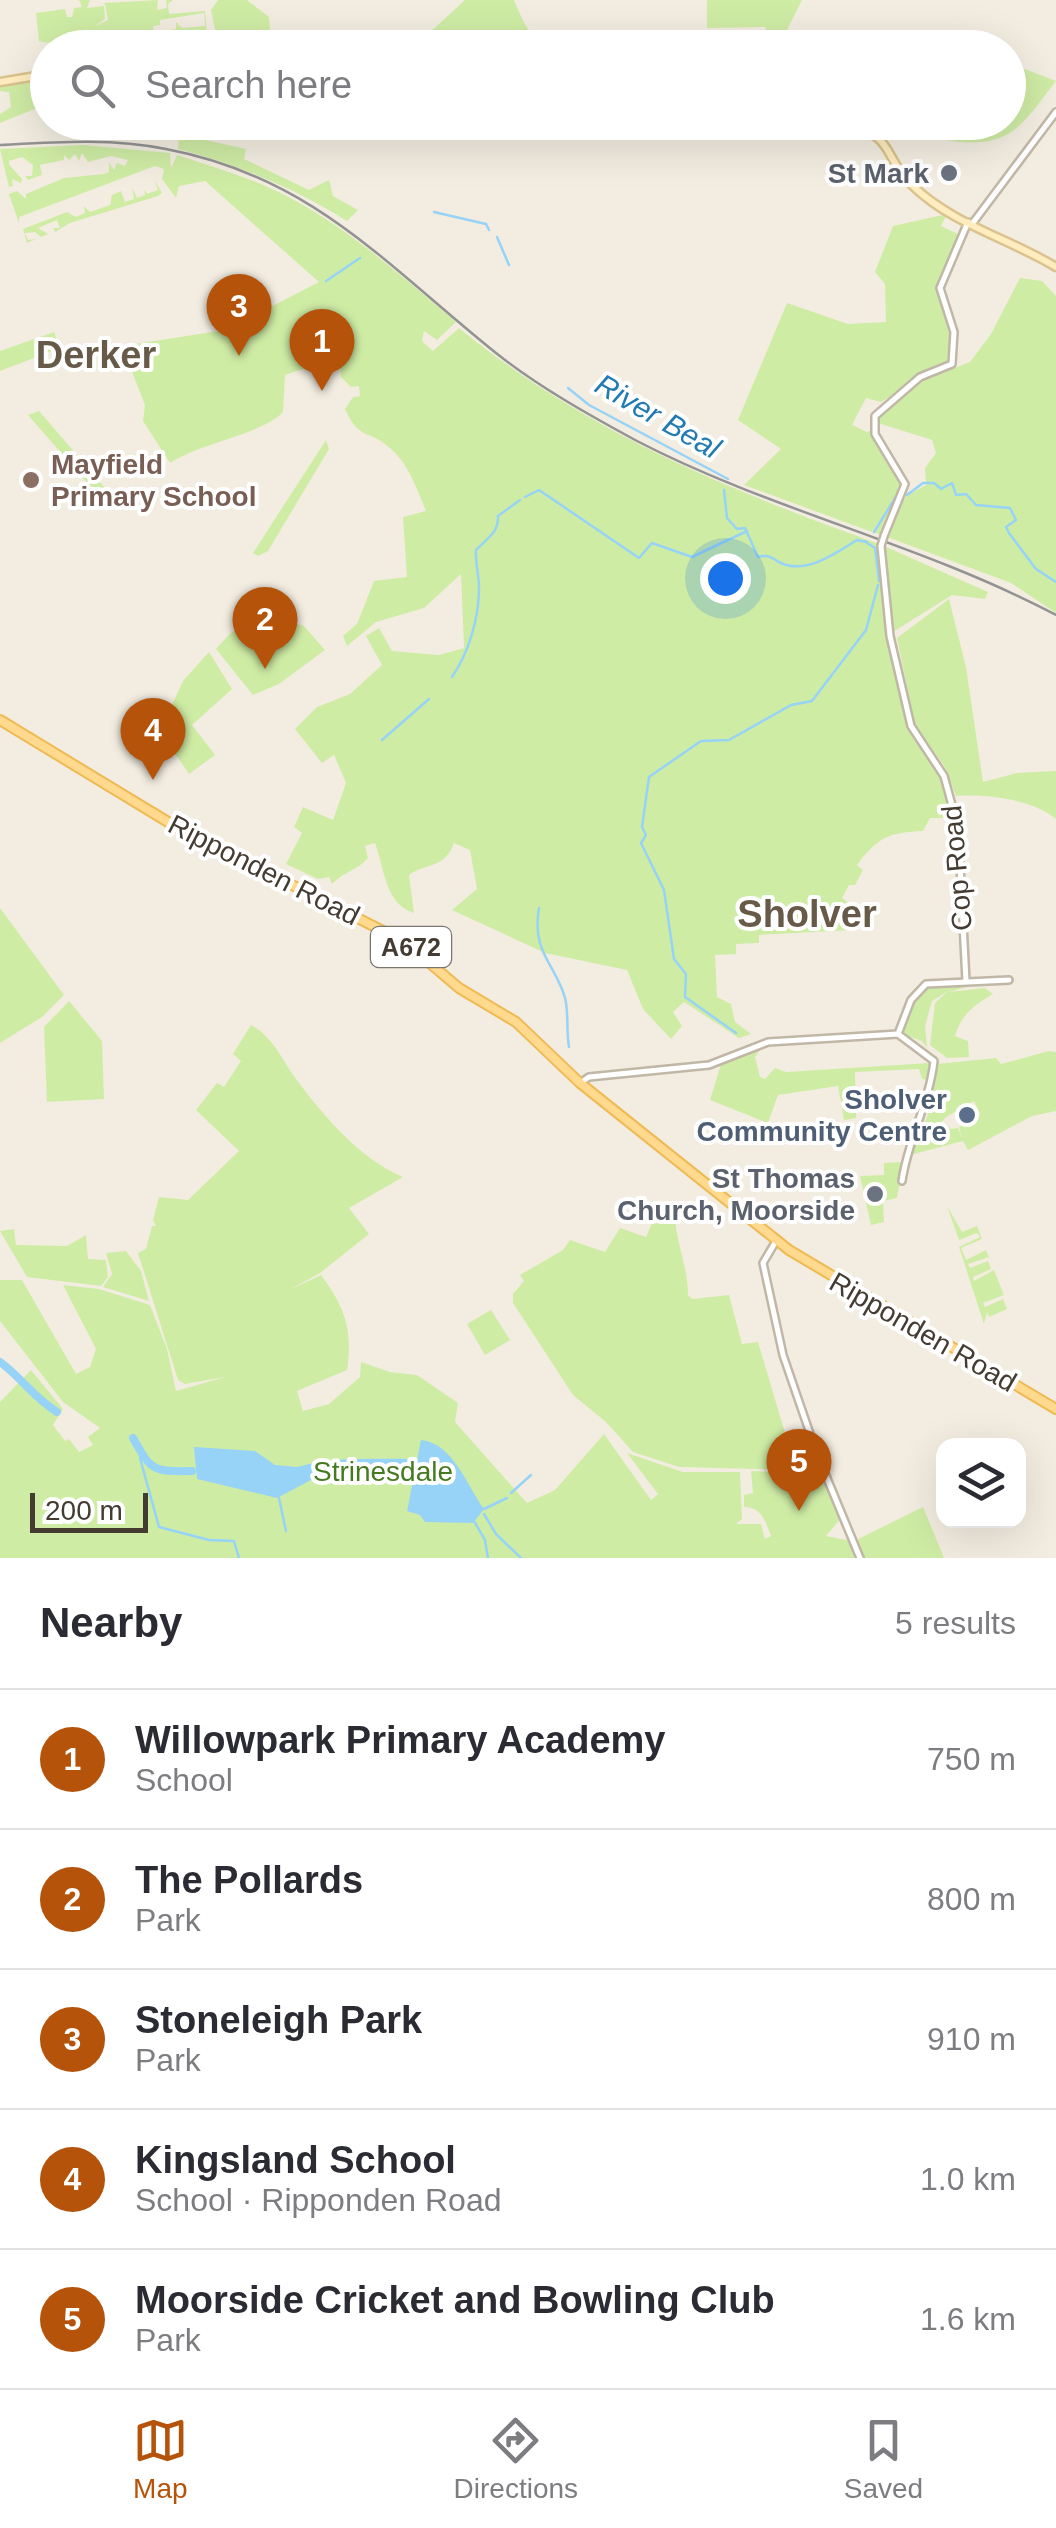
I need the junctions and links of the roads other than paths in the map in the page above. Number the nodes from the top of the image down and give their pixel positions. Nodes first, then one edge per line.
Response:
1 (30, 77) edge
2 (0, 82) edge
3 (1056, 112) edge
4 (882, 140) edge
5 (970, 223) junction
6 (1056, 267) edge
7 (0, 720) edge
8 (1010, 980) dead end
9 (966, 981) junction
10 (898, 1034) junction
11 (580, 1082) junction
12 (902, 1181) dead end
13 (776, 1241) junction
14 (1056, 1409) edge
15 (860, 1558) edge

1 - 2 main road
3 - 5 street
4 - 5 main road
5 - 6 main road
5 - 9 street, Cop Road, bridge
7 - 11 main road, Ripponden Road / A672
8 - 9 street
9 - 10 street
10 - 11 street
10 - 12 street
11 - 13 main road, Ripponden Road / A672
13 - 14 main road, Ripponden Road / A672
13 - 15 street

